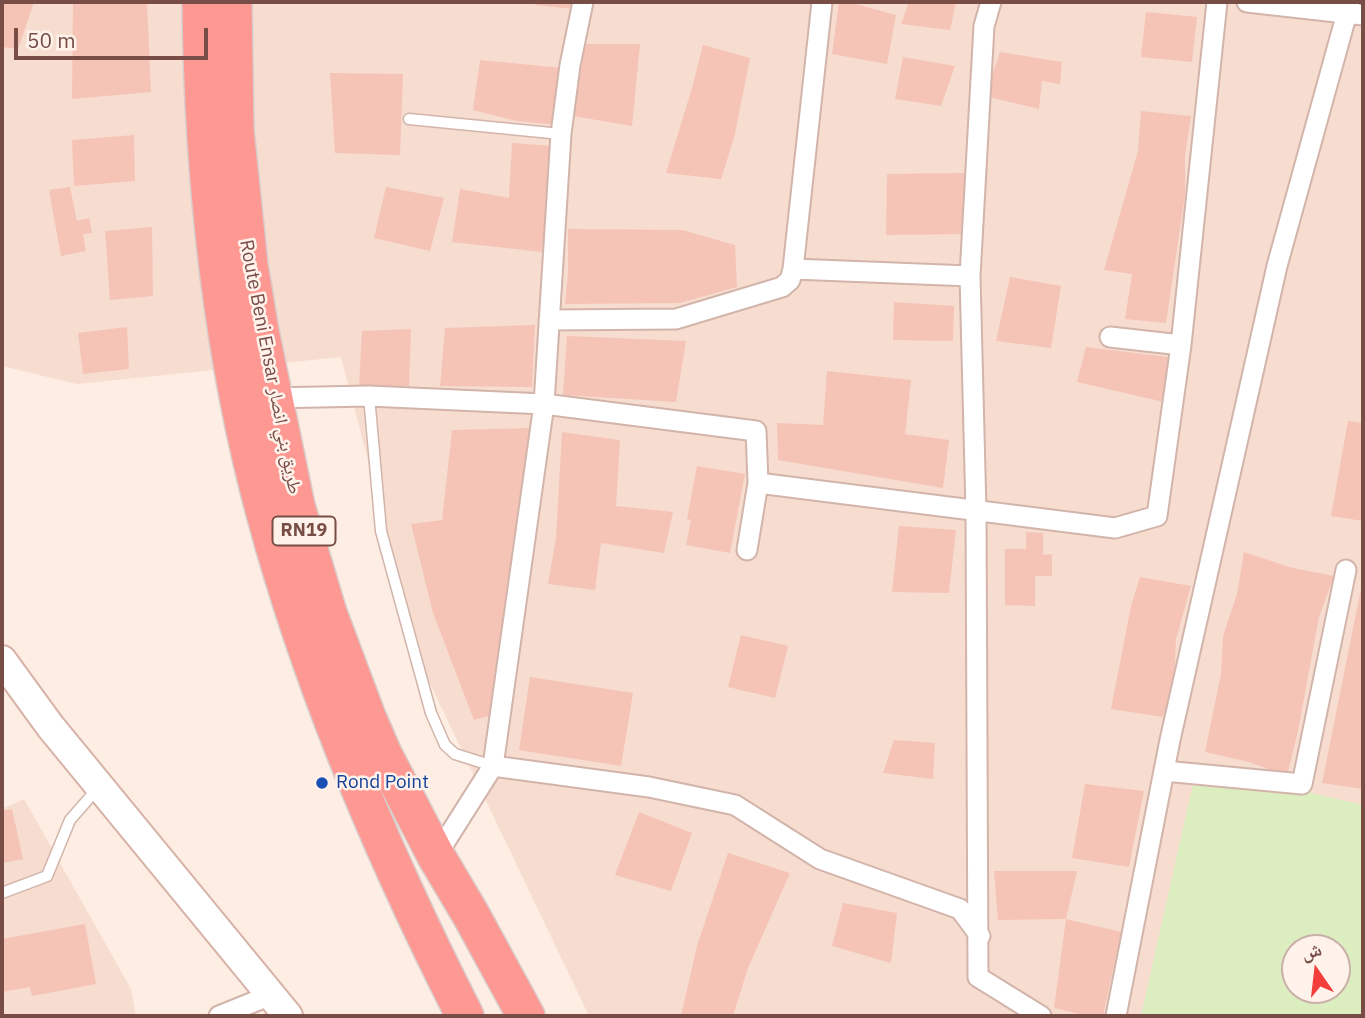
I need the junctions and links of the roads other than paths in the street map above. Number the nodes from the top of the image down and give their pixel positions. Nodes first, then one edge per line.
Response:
1 (201, 2) edge
2 (233, 2) edge
3 (583, 2) edge
4 (822, 2) edge
5 (991, 2) edge
6 (1217, 2) edge
7 (1247, 2) edge
8 (1353, 11) edge
9 (409, 119) dead end
10 (561, 134) junction
11 (793, 269) junction
12 (970, 276) junction
13 (549, 320) junction
14 (1110, 337) dead end
15 (1181, 345) junction
16 (369, 396) junction
17 (257, 399) junction
18 (544, 404) junction
19 (758, 483) junction
20 (976, 511) junction
21 (747, 550) dead end
22 (1346, 570) dead end
23 (2, 660) edge
24 (493, 766) junction
25 (1164, 771) junction
26 (100, 786) junction
27 (436, 856) junction
28 (2, 893) edge
29 (980, 936) junction
30 (279, 1006) edge
31 (219, 1016) edge
32 (465, 1016) edge
33 (526, 1016) edge
34 (1041, 1016) edge
35 (1116, 1016) edge

1 - 17 highway, Route Beni Ensar طريق بني انصار / RN19
2 - 17 highway, Route Beni Ensar طريق بني انصار / RN19
3 - 10 street
4 - 11 street
5 - 12 street
6 - 15 street
7 - 8 street
8 - 25 street
9 - 10 lane
10 - 13 street
11 - 12 street
11 - 13 street
12 - 20 street
13 - 18 street
14 - 15 street
15 - 20 street
16 - 17 street
16 - 18 street
16 - 24 lane
17 - 27 highway, Route Beni Ensar طريق بني انصار / RN19
17 - 32 highway, Route Beni Ensar طريق بني انصار / RN19
18 - 19 street
18 - 24 street
19 - 20 street
19 - 21 street
20 - 29 street
22 - 25 street
23 - 26 street
24 - 27 street
24 - 29 street
25 - 35 street
26 - 28 lane
26 - 30 street
27 - 33 highway, Route Beni Ensar طريق بني انصار / RN19
29 - 34 street
30 - 31 street

